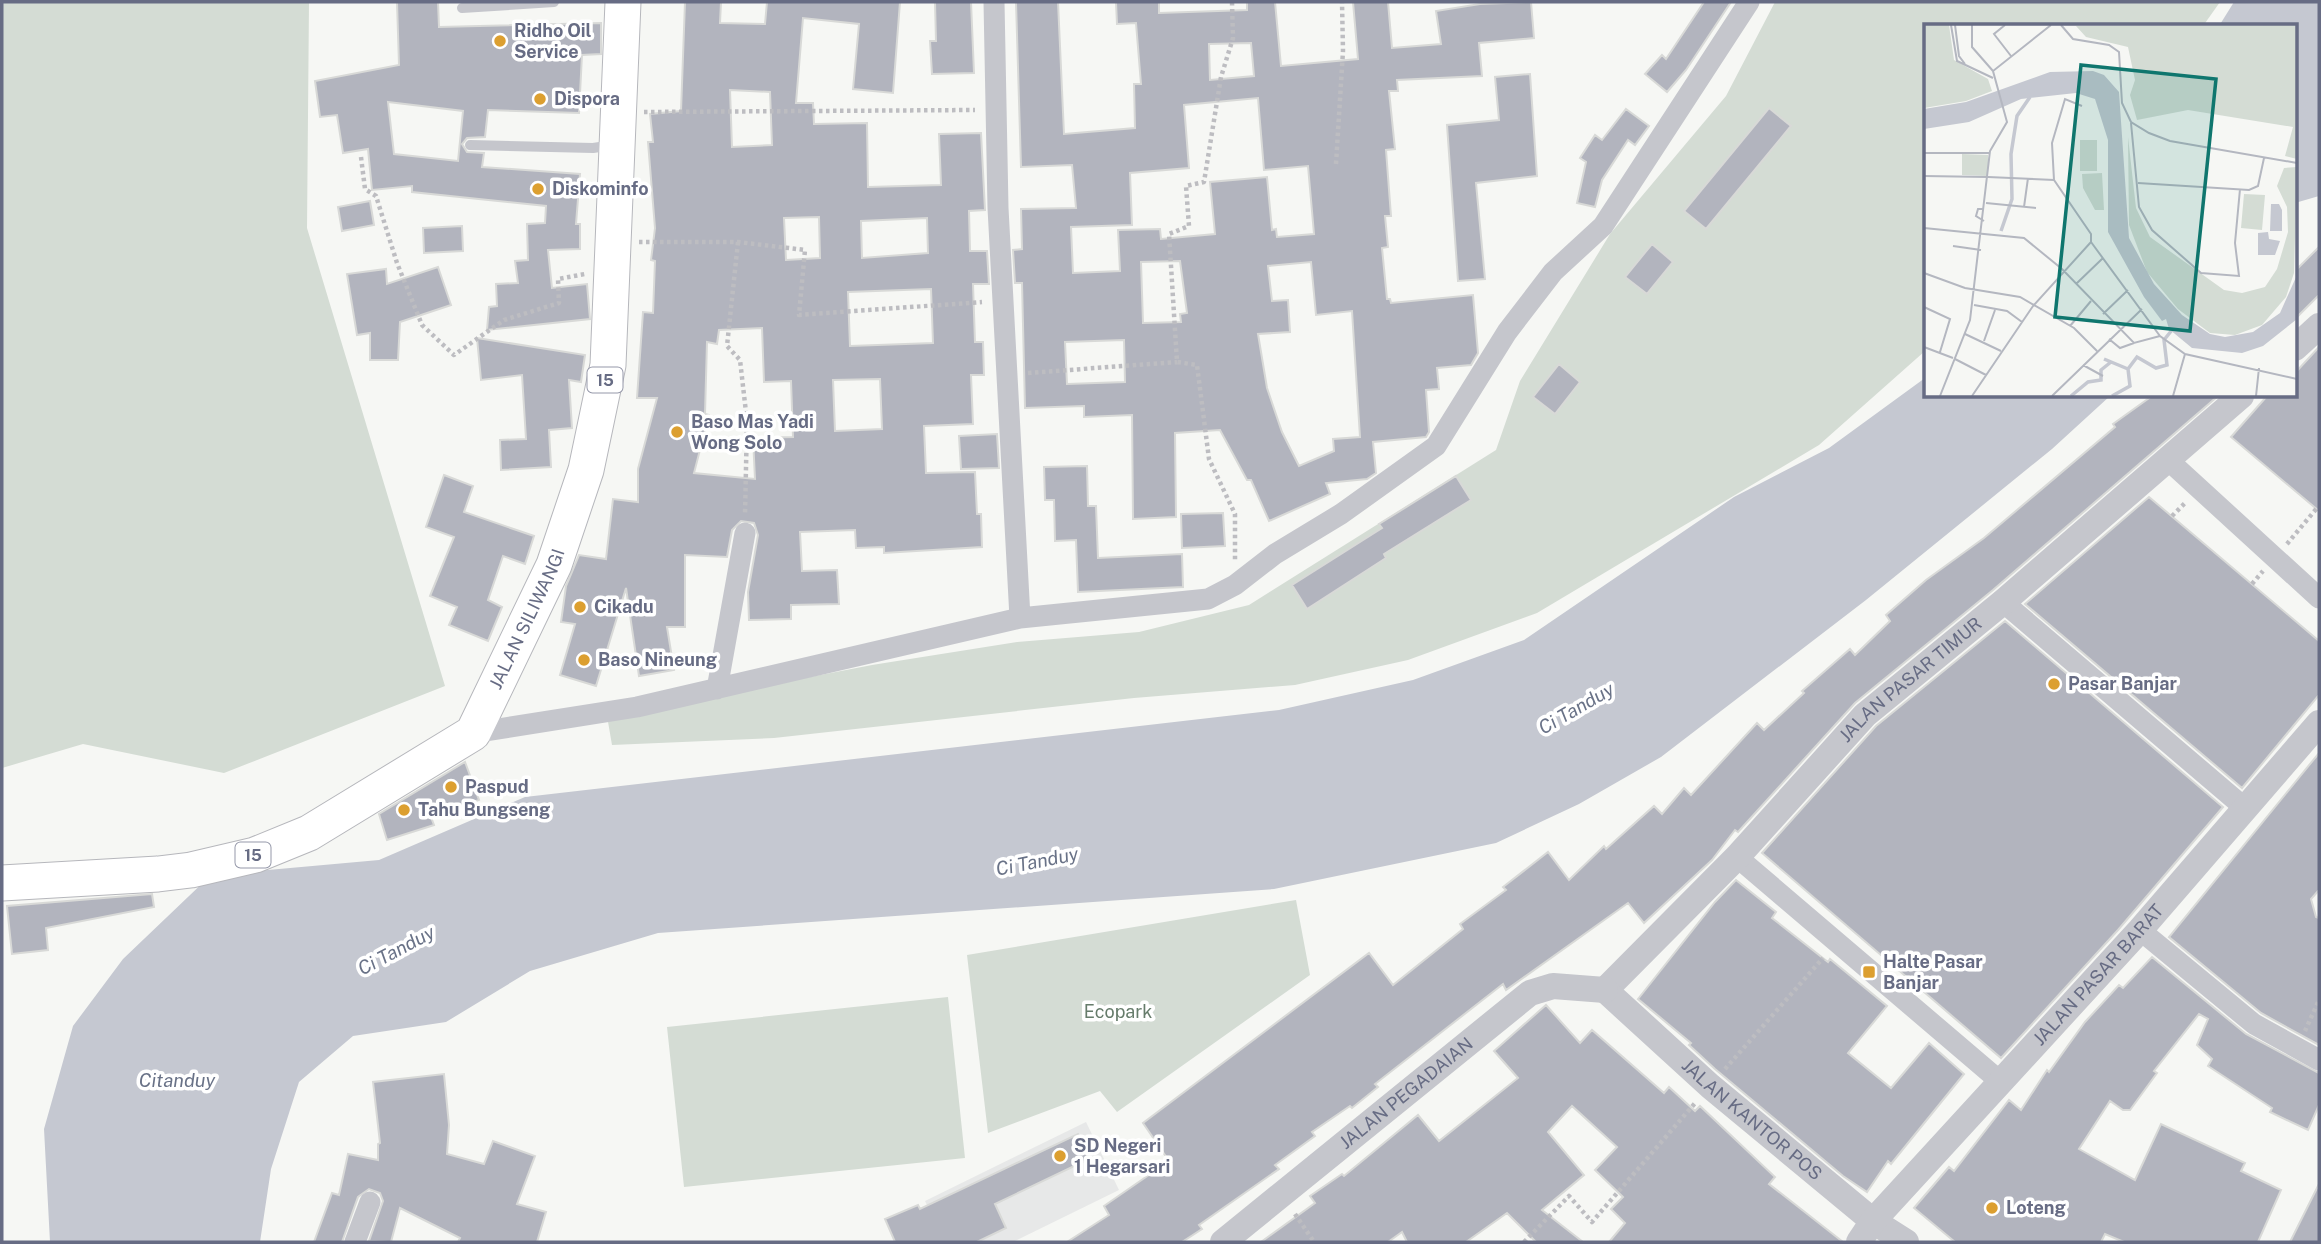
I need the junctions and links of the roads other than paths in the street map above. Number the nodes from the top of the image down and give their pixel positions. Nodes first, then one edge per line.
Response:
1 (554, 2) edge
2 (623, 2) edge
3 (994, 2) edge
4 (1749, 2) edge
5 (462, 8) dead end
6 (618, 128) junction
7 (470, 145) dead end
8 (2319, 326) edge
9 (2296, 347) edge
10 (2240, 397) edge
11 (2168, 460) junction
12 (745, 533) road end
13 (2319, 598) edge
14 (2003, 602) junction
15 (1020, 618) junction
16 (717, 689) junction
17 (2319, 723) edge
18 (473, 733) junction
19 (2246, 809) junction
20 (1737, 857) junction
21 (2, 883) edge
22 (2140, 930) junction
23 (1605, 990) junction
24 (2319, 1060) edge
25 (2002, 1083) junction
26 (370, 1202) dead end
27 (1866, 1232) edge
28 (355, 1242) edge
29 (1223, 1242) edge
30 (1906, 1242) edge

1 - 5 lane
2 - 6 highway, JALAN SILIWANGI / 15
3 - 15 street
4 - 15 street
6 - 7 lane
6 - 18 highway, JALAN SILIWANGI / 15
8 - 9 street
10 - 11 street, JALAN PASAR TIMUR
11 - 13 street
11 - 14 street, JALAN PASAR TIMUR
12 - 16 street
14 - 19 street
14 - 20 street, JALAN PASAR TIMUR
15 - 16 street
16 - 18 street
17 - 19 street, JALAN PASAR BARAT
18 - 21 highway, 15
19 - 22 street, JALAN PASAR BARAT
20 - 23 street, JALAN PASAR TIMUR
20 - 25 street
22 - 24 street
22 - 25 street, JALAN PASAR BARAT
23 - 27 street, JALAN KANTOR POS
23 - 29 street, JALAN PEGADAIAN
25 - 27 street, JALAN PASAR BARAT
26 - 28 street
27 - 30 street, JALAN KANTOR POS

